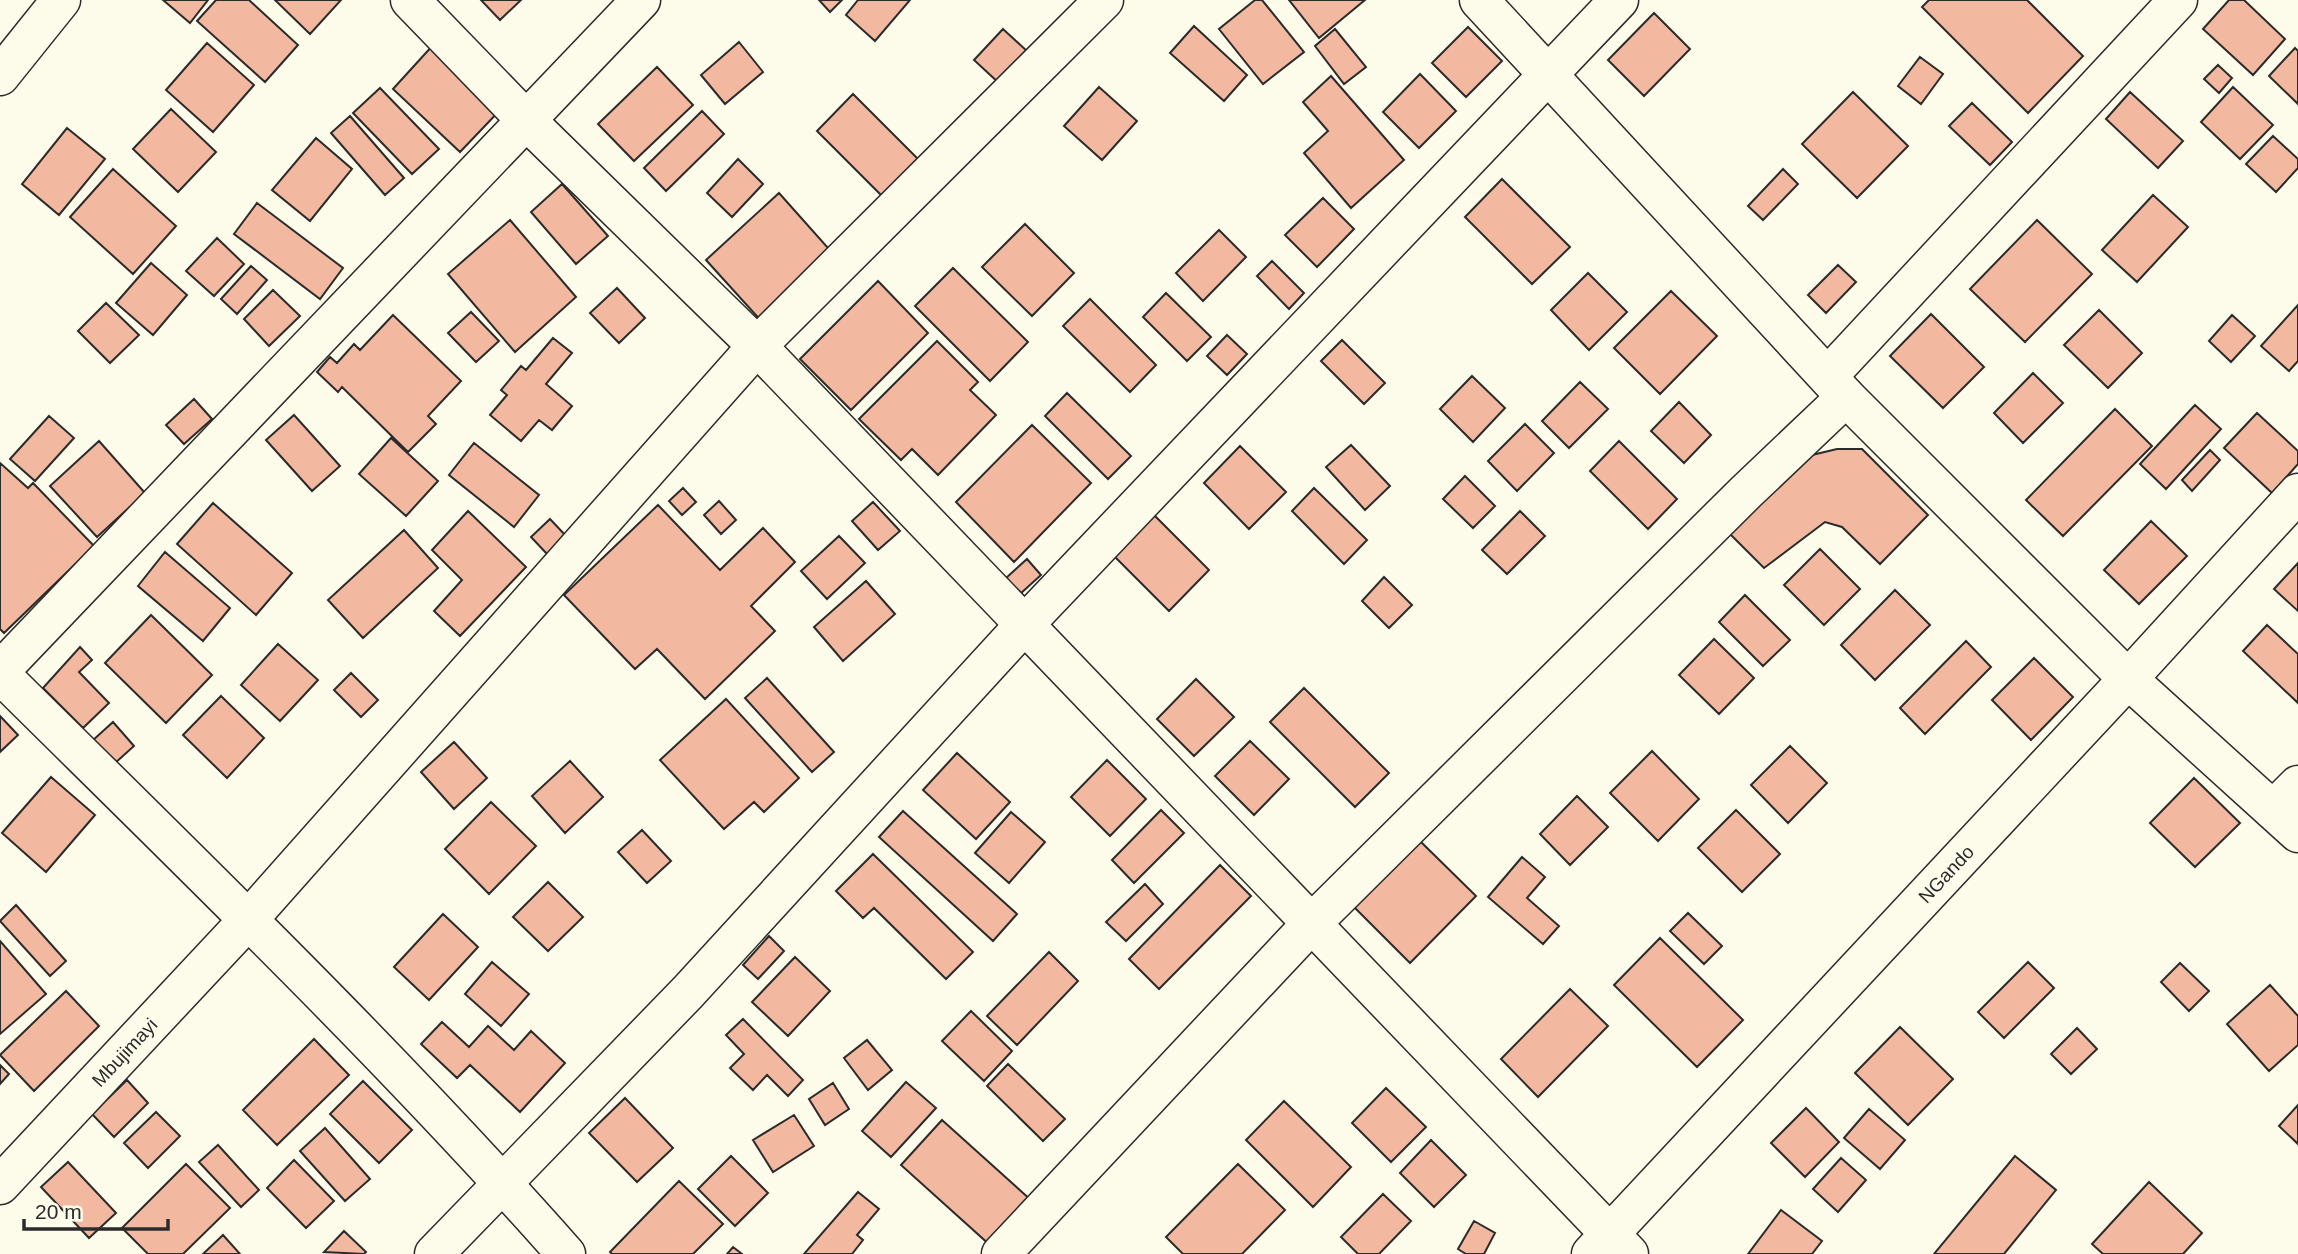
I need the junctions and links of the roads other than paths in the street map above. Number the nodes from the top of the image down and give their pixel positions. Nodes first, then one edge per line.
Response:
1 (61, 0) edge
2 (410, 0) edge
3 (641, 0) edge
4 (1104, 0) edge
5 (1479, 0) edge
6 (1619, 0) edge
7 (2178, 0) edge
8 (1548, 74) junction
9 (0, 76) edge
10 (527, 121) junction
11 (757, 346) junction
12 (1837, 386) junction
13 (2298, 493) edge
14 (1025, 624) junction
15 (0, 673) edge
16 (2128, 679) junction
17 (2290, 809) edge
18 (248, 920) junction
19 (1313, 922) junction
20 (502, 1182) junction
21 (0, 1185) edge
22 (1610, 1247) edge
23 (433, 1254) edge
24 (566, 1254) edge
25 (1000, 1254) edge

1 - 9 street
2 - 10 street
3 - 10 street
4 - 11 street, Mbujimayi
5 - 8 street
6 - 8 street
7 - 12 street
8 - 12 street
8 - 14 street
10 - 11 street
10 - 15 street
11 - 14 street
11 - 18 street, Mbujimayi
12 - 16 street
12 - 19 street
13 - 16 street, NGando
14 - 19 street
14 - 20 street
15 - 18 street
16 - 17 street
16 - 22 street, NGando
18 - 20 street
18 - 21 street, Mbujimayi
19 - 22 street
19 - 25 street
20 - 23 street
20 - 24 street

